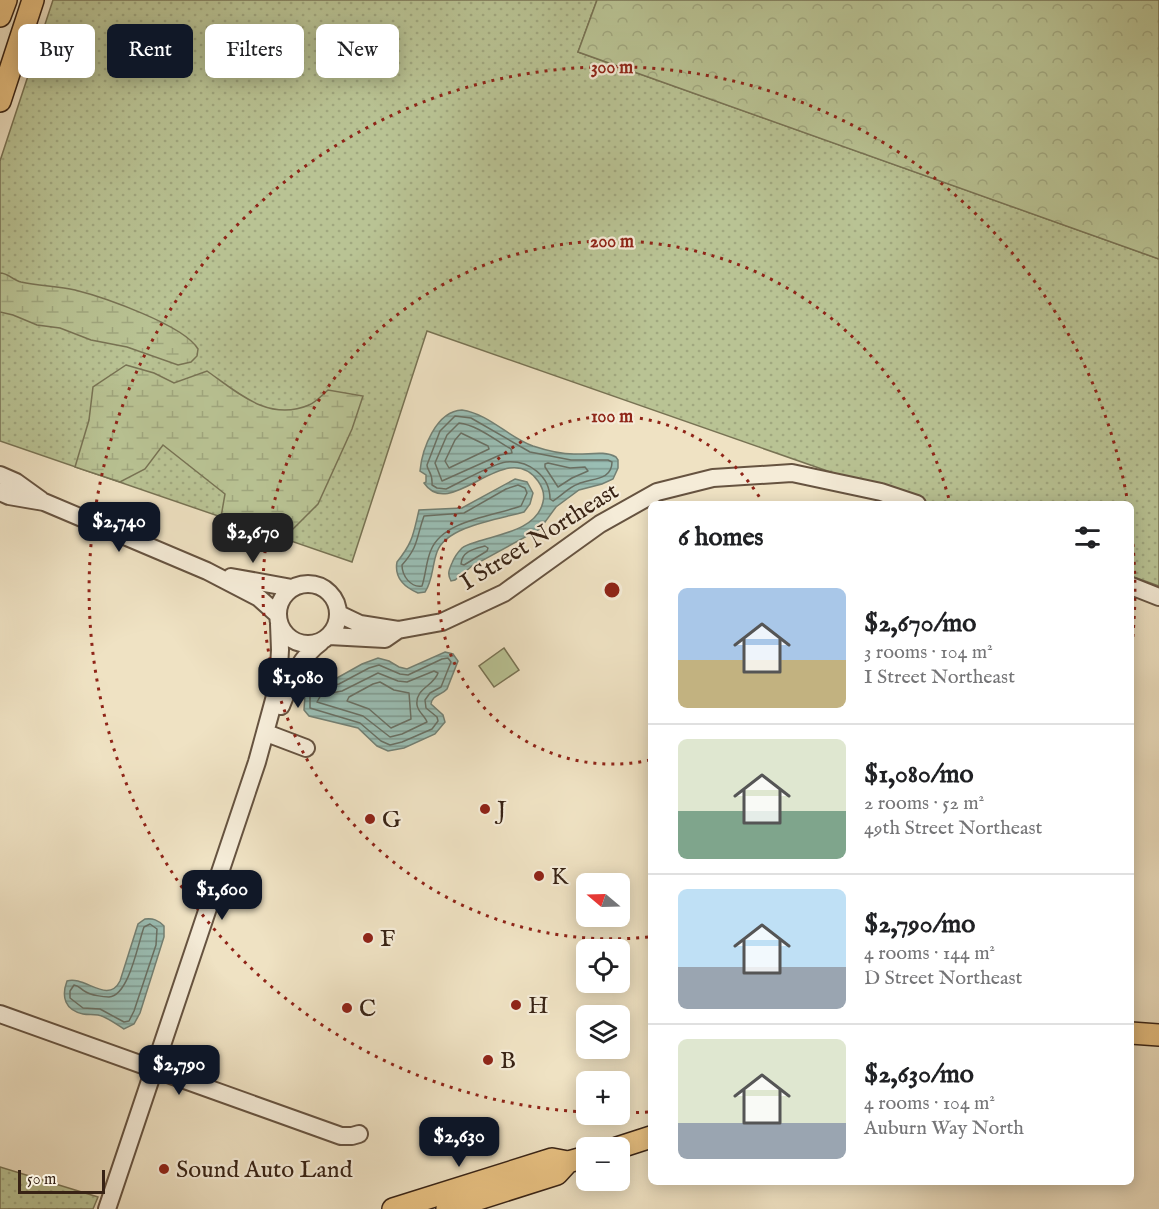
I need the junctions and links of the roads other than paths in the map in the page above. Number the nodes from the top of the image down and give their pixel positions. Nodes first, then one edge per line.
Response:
1 (6, 0) edge
2 (33, 0) edge
3 (0, 16) edge
4 (0, 101) edge
5 (0, 475) edge
6 (0, 492) edge
7 (908, 501) edge
8 (44, 502) junction
9 (207, 572) junction
10 (1134, 587) edge
11 (292, 588) junction
12 (1159, 597) edge
13 (339, 614) junction
14 (278, 619) junction
15 (398, 630) junction
16 (325, 639) junction
17 (269, 734) junction
18 (306, 748) dead end
19 (257, 762) junction
20 (0, 1014) edge
21 (1134, 1033) edge
22 (1159, 1035) edge
23 (154, 1069) junction
24 (358, 1134) dead end
25 (648, 1138) edge
26 (630, 1144) edge
27 (572, 1160) edge
28 (107, 1209) edge
29 (393, 1209) edge
30 (447, 1209) edge

1 - 3 main road
2 - 4 main road
5 - 8 street
6 - 8 street
7 - 15 street, I Street Northeast
8 - 9 street
9 - 11 street
9 - 14 street
10 - 12 street
11 - 13 street
11 - 14 street
13 - 15 street, I Street Northeast
13 - 16 street
14 - 16 street
14 - 19 street
15 - 16 street, I Street Northeast
16 - 17 street
17 - 18 street
17 - 19 street
19 - 23 street
20 - 23 street
21 - 22 main road
23 - 24 street
23 - 28 street
25 - 26 main road
27 - 29 main road
27 - 30 main road

